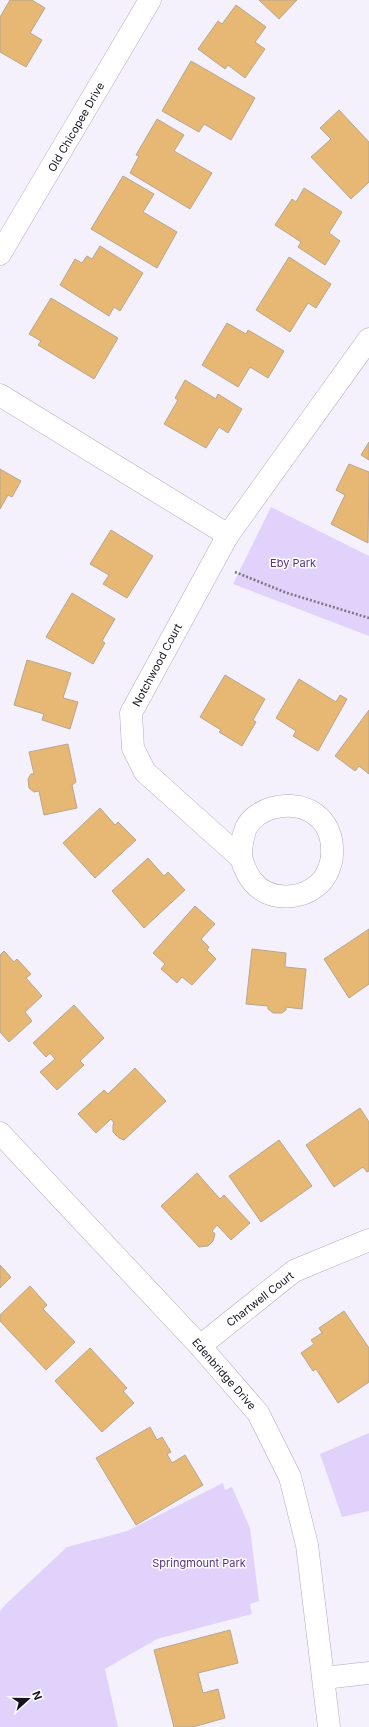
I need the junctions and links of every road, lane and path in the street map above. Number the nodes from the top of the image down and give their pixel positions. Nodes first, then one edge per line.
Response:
1 (150, 0) edge
2 (0, 254) edge
3 (369, 339) edge
4 (0, 395) edge
5 (228, 535) junction
6 (232, 570) dead end
7 (369, 618) edge
8 (241, 858) junction
9 (0, 1133) edge
10 (369, 1240) edge
11 (200, 1346) junction
12 (369, 1673) edge
13 (324, 1678) junction
14 (328, 1727) edge

1 - 2 street, Old Chicopee Drive
3 - 5 street, Notchwood Court
4 - 5 street
5 - 8 street, Notchwood Court
6 - 7 path
8 - 8 street, Notchwood Court
9 - 11 street, Edenbridge Drive
10 - 11 street, Chartwell Court
11 - 13 street, Edenbridge Drive
12 - 13 street
13 - 14 street, Edenbridge Drive

